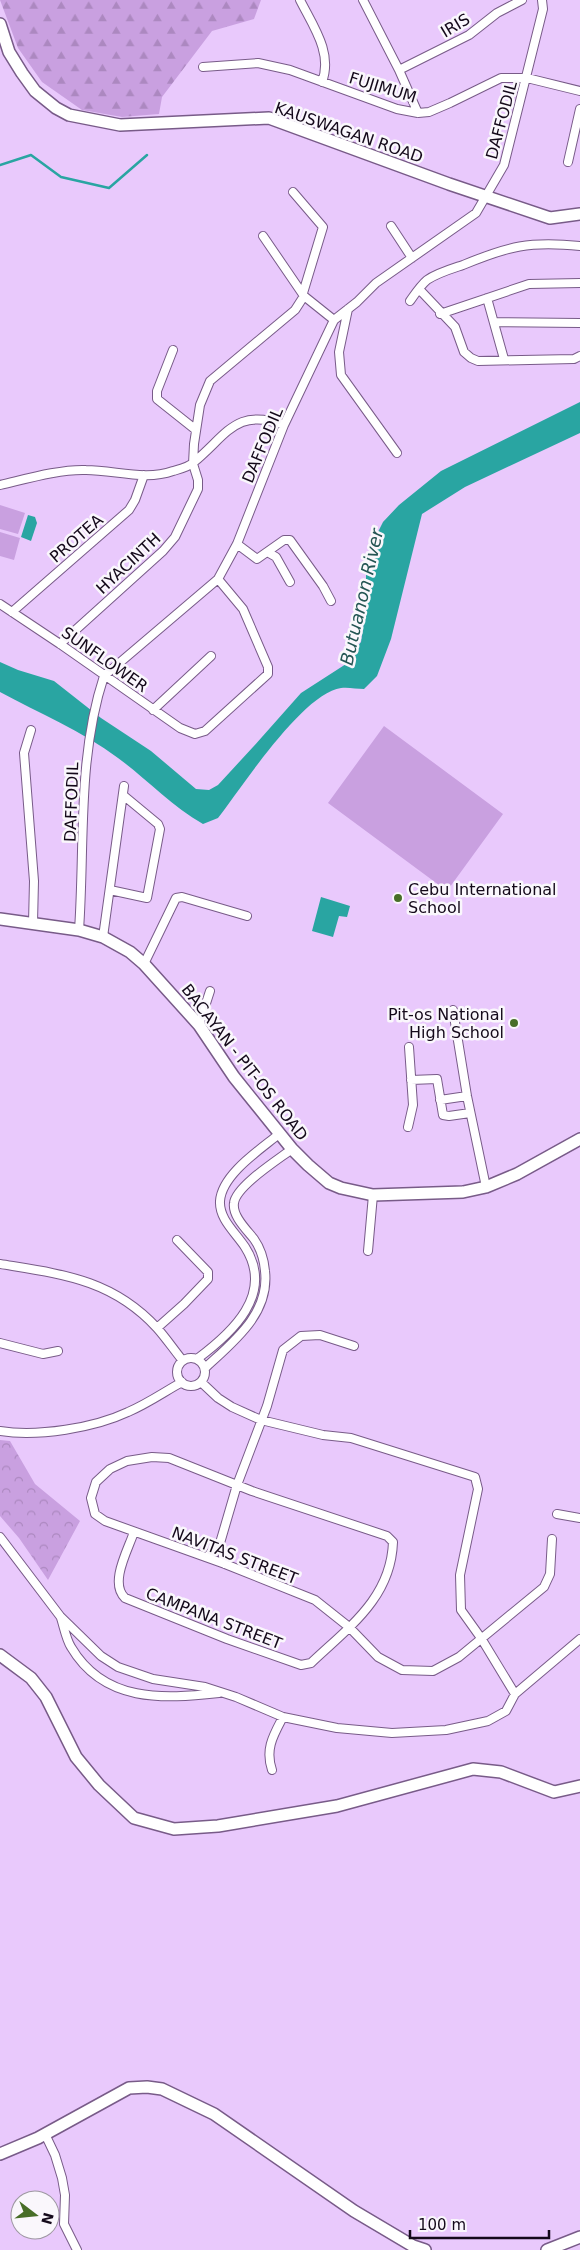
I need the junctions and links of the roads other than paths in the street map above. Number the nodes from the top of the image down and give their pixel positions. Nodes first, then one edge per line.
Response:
1 (300, 0) edge
2 (363, 0) edge
3 (522, 0) edge
4 (542, 0) edge
5 (0, 24) edge
6 (203, 67) dead end
7 (399, 70) junction
8 (527, 78) junction
9 (322, 82) junction
10 (580, 91) edge
11 (580, 110) edge
12 (418, 113) junction
13 (568, 162) dead end
14 (292, 192) dead end
15 (486, 197) junction
16 (580, 214) edge
17 (391, 226) dead end
18 (263, 236) dead end
19 (580, 246) edge
20 (412, 258) junction
21 (580, 284) edge
22 (419, 289) junction
23 (304, 294) junction
24 (487, 298) junction
25 (410, 301) dead end
26 (348, 309) junction
27 (440, 314) junction
28 (334, 320) junction
29 (495, 322) junction
30 (580, 323) edge
31 (173, 350) dead end
32 (580, 356) edge
33 (504, 359) junction
34 (284, 425) junction
35 (196, 430) junction
36 (397, 453) dead end
37 (193, 464) junction
38 (144, 475) junction
39 (0, 485) edge
40 (237, 544) junction
41 (269, 552) junction
42 (218, 579) junction
43 (290, 582) dead end
44 (331, 601) dead end
45 (0, 604) edge
46 (12, 612) junction
47 (60, 644) junction
48 (211, 656) dead end
49 (104, 676) junction
50 (153, 710) junction
51 (31, 730) dead end
52 (124, 786) dead end
53 (123, 795) junction
54 (110, 890) junction
55 (248, 916) dead end
56 (0, 919) edge
57 (33, 923) junction
58 (79, 930) junction
59 (103, 937) junction
60 (144, 964) junction
61 (210, 991) dead end
62 (454, 1010) dead end
63 (198, 1025) junction
64 (409, 1048) dead end
65 (411, 1080) junction
66 (467, 1096) junction
67 (440, 1100) junction
68 (470, 1113) junction
69 (408, 1127) dead end
70 (279, 1134) junction
71 (580, 1139) edge
72 (292, 1148) junction
73 (233, 1173) junction
74 (246, 1185) junction
75 (486, 1187) junction
76 (373, 1195) junction
77 (177, 1240) dead end
78 (368, 1251) dead end
79 (0, 1264) edge
80 (237, 1323) junction
81 (157, 1328) junction
82 (245, 1329) junction
83 (0, 1342) edge
84 (354, 1346) dead end
85 (58, 1351) dead end
86 (197, 1359) junction
87 (183, 1361) junction
88 (205, 1368) junction
89 (182, 1382) junction
90 (201, 1382) junction
91 (261, 1420) junction
92 (0, 1431) edge
93 (238, 1485) junction
94 (556, 1514) dead end
95 (580, 1518) edge
96 (134, 1532) junction
97 (0, 1537) edge
98 (552, 1539) dead end
99 (220, 1542) junction
100 (207, 1557) junction
101 (225, 1564) junction
102 (60, 1616) junction
103 (349, 1627) junction
104 (481, 1638) junction
105 (580, 1639) edge
106 (0, 1656) edge
107 (223, 1692) junction
108 (515, 1694) junction
109 (283, 1717) junction
110 (272, 1770) dead end
111 (580, 1786) edge
112 (45, 2134) junction
113 (0, 2154) edge
114 (580, 2237) edge
115 (77, 2250) edge
116 (425, 2250) edge
117 (547, 2250) edge

1 - 9 street
2 - 7 street
3 - 7 street, IRIS
4 - 8 street, DAFFODIL
5 - 15 street, KAUSWAGAN ROAD
6 - 9 street, FUJIMUM
7 - 12 street
8 - 10 street, FUJIMUM
8 - 12 street, FUJIMUM
8 - 15 street, DAFFODIL
9 - 12 street, FUJIMUM
11 - 13 street
14 - 23 street, HYACINTH
15 - 16 street, KAUSWAGAN ROAD
15 - 20 street, DAFFODIL
17 - 20 street
18 - 23 street
19 - 22 street
20 - 26 street, DAFFODIL
21 - 24 street
22 - 25 street
22 - 27 street
23 - 28 street
23 - 35 street, HYACINTH
24 - 27 street
24 - 29 street
26 - 28 street, DAFFODIL
26 - 36 street
27 - 33 street
28 - 34 street, DAFFODIL
29 - 30 street
29 - 33 street
31 - 35 street
32 - 33 street
34 - 37 street
34 - 40 street, DAFFODIL
35 - 37 street, HYACINTH
37 - 38 street
37 - 47 street, HYACINTH
38 - 39 street
38 - 46 street, PROTEA
40 - 41 street
40 - 42 street, DAFFODIL
41 - 43 street
41 - 44 street
42 - 49 street, DAFFODIL
42 - 50 street, SUNFLOWER
45 - 46 street, SUNFLOWER
46 - 47 street, SUNFLOWER
47 - 49 street, SUNFLOWER
48 - 50 street
49 - 50 street, SUNFLOWER
49 - 58 street, DAFFODIL
51 - 57 street
52 - 53 street
53 - 54 street
53 - 54 street
54 - 59 street
55 - 60 street
56 - 57 street, BACAYAN - PIT-OS ROAD
57 - 58 street, BACAYAN - PIT-OS ROAD
58 - 59 street, BACAYAN - PIT-OS ROAD
59 - 60 street, BACAYAN - PIT-OS ROAD
60 - 63 street, BACAYAN - PIT-OS ROAD
61 - 63 street
62 - 66 street
63 - 70 street, BACAYAN - PIT-OS ROAD
64 - 65 street
65 - 67 street
65 - 69 street
66 - 67 street
66 - 68 street
67 - 68 street
68 - 75 street
70 - 72 street, BACAYAN - PIT-OS ROAD
70 - 73 street
71 - 75 street, BACAYAN - PIT-OS ROAD
72 - 74 street
72 - 76 street, BACAYAN - PIT-OS ROAD
73 - 74 street
73 - 80 street
74 - 82 street
75 - 76 street, BACAYAN - PIT-OS ROAD
76 - 78 street
77 - 81 street
79 - 81 street
80 - 82 street
80 - 86 street
81 - 87 street
82 - 88 street
83 - 85 street
84 - 91 street
86 - 87 street
86 - 88 street
87 - 89 street
88 - 90 street
89 - 90 street
89 - 92 street
90 - 91 street
91 - 93 street
91 - 104 street
93 - 96 street, NAVITAS STREET
93 - 99 street
93 - 103 street, CAMPANA STREET
94 - 95 street
96 - 100 street, NAVITAS STREET
96 - 103 street, CAMPANA STREET
97 - 102 street
98 - 104 street, NAVITAS STREET
99 - 100 street
99 - 101 street
100 - 101 street, NAVITAS STREET
101 - 103 street, NAVITAS STREET
102 - 107 street
102 - 107 street
103 - 104 street, NAVITAS STREET
104 - 108 street
105 - 108 street
106 - 111 street
107 - 109 street
108 - 109 street
109 - 110 street
112 - 113 street
112 - 115 street
112 - 116 street
114 - 117 street

